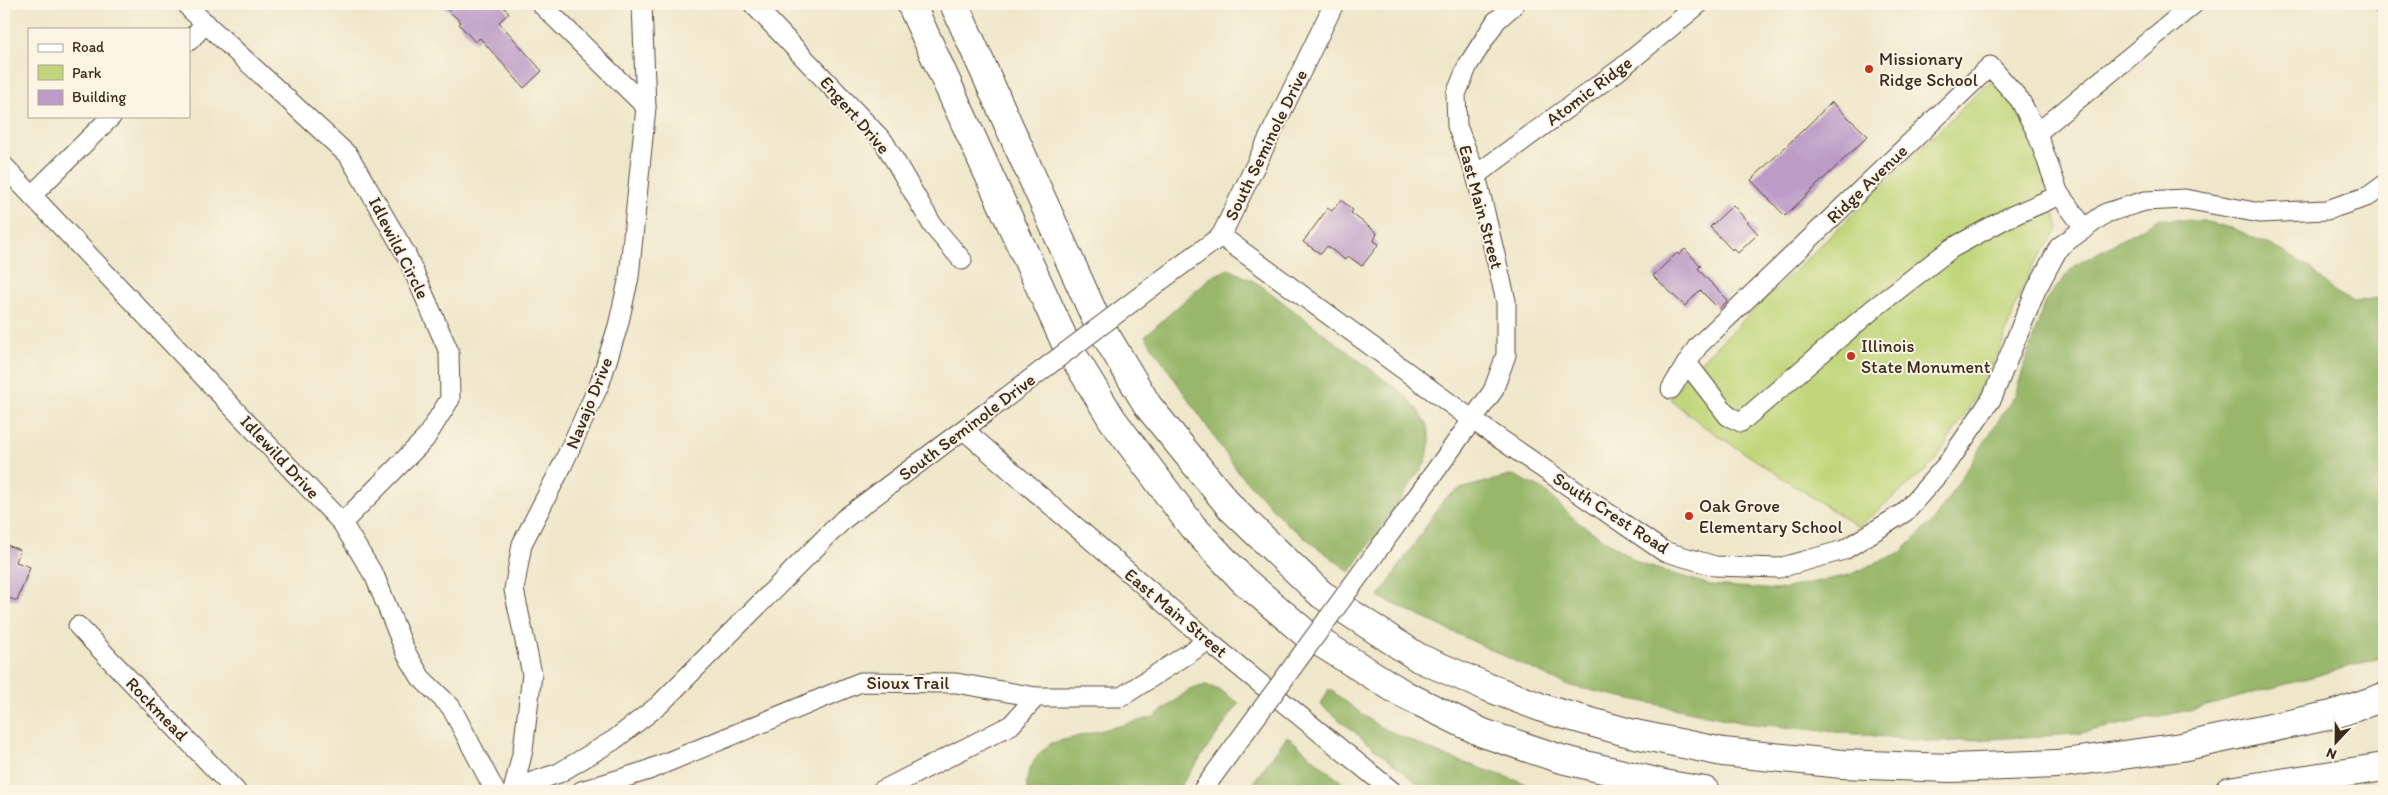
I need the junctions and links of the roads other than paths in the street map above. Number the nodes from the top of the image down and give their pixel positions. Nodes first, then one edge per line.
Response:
1 (188, 4) edge
2 (540, 4) edge
3 (642, 4) edge
4 (753, 4) edge
5 (912, 4) edge
6 (954, 4) edge
7 (1334, 4) edge
8 (1515, 4) edge
9 (1699, 4) edge
10 (2194, 4) edge
11 (206, 23) junction
12 (190, 40) edge
13 (646, 107) junction
14 (110, 118) edge
15 (2037, 133) junction
16 (4, 166) edge
17 (1476, 175) junction
18 (2384, 185) edge
19 (32, 195) junction
20 (2060, 195) junction
21 (2085, 229) junction
22 (1221, 236) junction
23 (962, 260) dead end
24 (1687, 363) junction
25 (1671, 389) dead end
26 (1474, 421) junction
27 (964, 430) junction
28 (342, 523) junction
29 (78, 626) dead end
30 (1208, 641) junction
31 (1036, 697) junction
32 (2384, 697) edge
33 (2384, 768) edge
34 (236, 791) edge
35 (495, 791) edge
36 (513, 791) edge
37 (525, 791) edge
38 (581, 791) edge
39 (881, 791) edge
40 (1202, 791) edge
41 (1392, 791) edge
42 (1705, 791) edge
43 (2229, 791) edge

1 - 11 street, Idlewild Circle
2 - 13 street
3 - 13 street, Navajo Drive
4 - 23 street, Engert Drive
5 - 42 highway
6 - 32 highway
7 - 22 street, South Seminole Drive
8 - 17 street, East Main Street
9 - 17 street, Atomic Ridge
10 - 15 street
11 - 12 street
11 - 28 street, Idlewild Circle
13 - 36 street, Navajo Drive
14 - 19 street
15 - 20 street, Ridge Avenue
15 - 24 street, Ridge Avenue
16 - 19 street, Idlewild Drive
17 - 26 street, East Main Street
18 - 21 street, South Crest Road
19 - 28 street, Idlewild Drive
20 - 21 street, Ridge Avenue
20 - 24 street
21 - 26 street, South Crest Road
22 - 26 street, South Crest Road
22 - 27 street, South Seminole Drive, bridge
24 - 25 street, Ridge Avenue
26 - 40 street, bridge
27 - 30 street, East Main Street
27 - 37 street, South Seminole Drive
28 - 35 street, Idlewild Drive
29 - 34 street, Rockmead
30 - 31 street, Sioux Trail
30 - 41 street, East Main Street
31 - 38 street, Sioux Trail
31 - 39 street
33 - 43 highway

